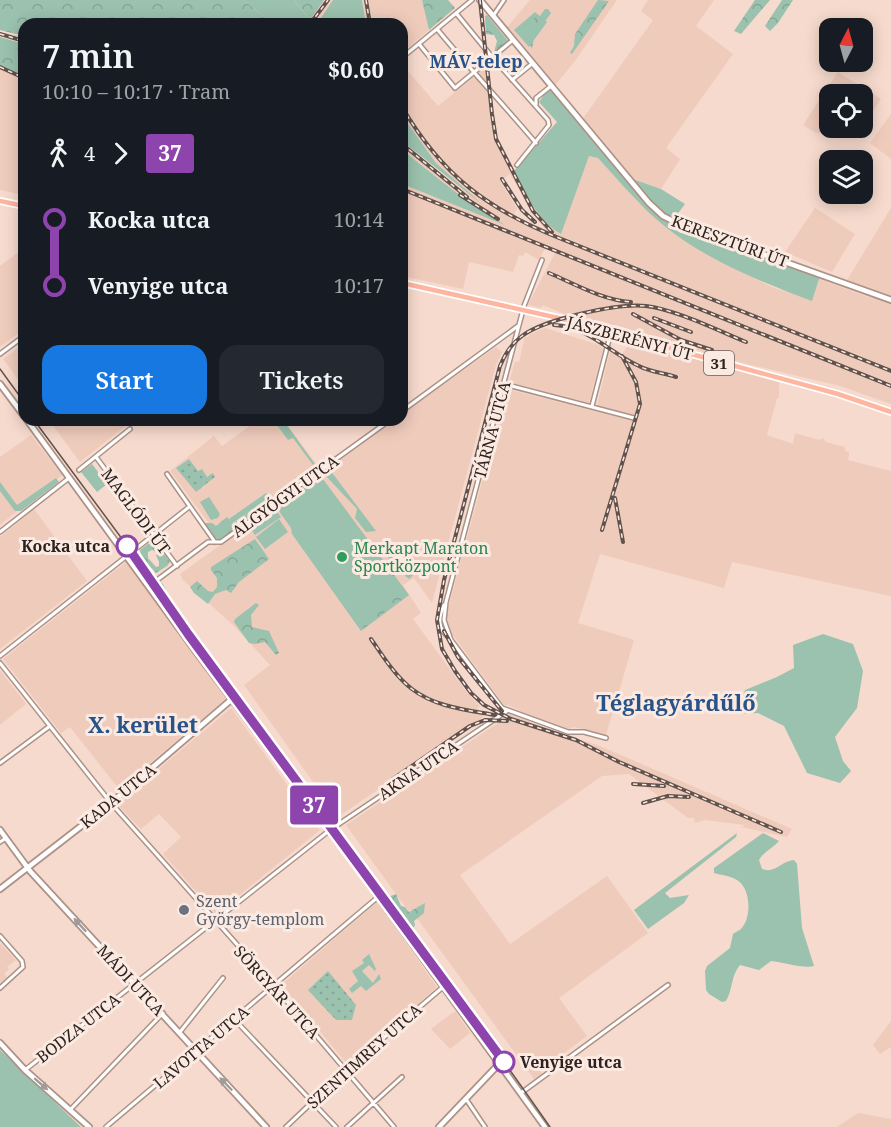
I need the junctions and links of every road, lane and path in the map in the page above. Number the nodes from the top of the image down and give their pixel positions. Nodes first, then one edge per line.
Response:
1 (472, 0) edge
2 (480, 0) edge
3 (504, 0) edge
4 (456, 13) junction
5 (493, 16) junction
6 (437, 28) junction
7 (513, 40) junction
8 (419, 44) junction
9 (408, 53) edge
10 (492, 57) junction
11 (533, 63) junction
12 (474, 73) junction
13 (512, 80) junction
14 (552, 86) junction
15 (538, 109) junction
16 (536, 143) junction
17 (517, 165) dead end
18 (0, 201) edge
19 (18, 205) edge
20 (542, 260) dead end
21 (408, 284) edge
22 (891, 300) edge
23 (523, 309) junction
24 (520, 325) junction
25 (611, 332) junction
26 (18, 340) edge
27 (0, 354) edge
28 (0, 384) edge
29 (504, 384) junction
30 (408, 407) edge
31 (592, 407) junction
32 (18, 408) edge
33 (891, 412) edge
34 (634, 418) dead end
35 (31, 426) edge
36 (382, 426) edge
37 (130, 429) dead end
38 (96, 457) junction
39 (79, 470) dead end
40 (166, 474) dead end
41 (69, 477) junction
42 (189, 507) junction
43 (0, 532) edge
44 (154, 535) junction
45 (215, 542) junction
46 (126, 555) junction
47 (177, 566) junction
48 (148, 586) junction
49 (0, 656) edge
50 (0, 663) edge
51 (232, 699) junction
52 (507, 711) junction
53 (50, 726) junction
54 (606, 738) dead end
55 (0, 763) edge
56 (111, 803) junction
57 (0, 830) edge
58 (330, 830) junction
59 (6, 838) junction
60 (0, 842) edge
61 (28, 868) junction
62 (0, 889) edge
63 (378, 897) junction
64 (214, 921) junction
65 (0, 936) edge
66 (223, 978) dead end
67 (135, 983) junction
68 (668, 985) dead end
69 (274, 986) junction
70 (443, 987) junction
71 (0, 988) edge
72 (163, 1013) junction
73 (235, 1020) junction
74 (180, 1032) junction
75 (0, 1043) edge
76 (195, 1051) junction
77 (499, 1064) junction
78 (25, 1070) junction
79 (346, 1070) junction
80 (402, 1077) dead end
81 (521, 1093) junction
82 (466, 1099) junction
83 (313, 1102) junction
84 (373, 1102) junction
85 (71, 1110) junction
86 (89, 1127) edge
87 (105, 1127) edge
88 (266, 1127) edge
89 (286, 1127) edge
90 (336, 1127) edge
91 (347, 1127) edge
92 (394, 1127) edge
93 (439, 1127) edge
94 (485, 1127) edge
95 (545, 1127) edge

1 - 4 street
2 - 5 street, KERESZTÚRI ÚT
3 - 5 street
4 - 6 street
4 - 10 street
5 - 7 street, KERESZTÚRI ÚT
6 - 8 street
6 - 12 street
7 - 10 street
7 - 11 street, KERESZTÚRI ÚT
8 - 9 street
8 - 12 street
10 - 12 street
10 - 13 street
11 - 13 street
11 - 14 street, KERESZTÚRI ÚT
12 - 16 street
13 - 15 street
14 - 15 street
14 - 22 street, KERESZTÚRI ÚT
15 - 16 street
16 - 17 street
18 - 19 main road
20 - 23 street, TÁRNA UTCA
21 - 23 main road, JÁSZBERÉNYI ÚT / 31
23 - 24 street, TÁRNA UTCA
23 - 25 main road, JÁSZBERÉNYI ÚT / 31
24 - 29 street, TÁRNA UTCA
24 - 30 street
25 - 31 street
25 - 33 main road, JÁSZBERÉNYI ÚT / 31
26 - 27 street
28 - 32 street
29 - 31 street
29 - 52 street, TÁRNA UTCA
31 - 34 street
35 - 41 street, MAGLÓDI ÚT
36 - 45 street, ALGYÓGYI UTCA
37 - 38 street
38 - 39 street
38 - 44 street, MAGLÓDI ÚT
40 - 42 street
41 - 43 street
41 - 46 street, MAGLÓDI ÚT
42 - 44 street
42 - 45 street
44 - 46 street
44 - 47 street, MAGLÓDI ÚT
45 - 47 street, ALGYÓGYI UTCA
46 - 48 street, MAGLÓDI ÚT
46 - 49 street
47 - 48 street, ALGYÓGYI UTCA
48 - 51 street, MAGLÓDI ÚT
50 - 53 street, SÖRGYÁR UTCA
51 - 56 street, KADA UTCA
51 - 58 street, MAGLÓDI ÚT
52 - 54 street
52 - 58 street, AKNA UTCA
53 - 55 street
53 - 56 street, SÖRGYÁR UTCA
56 - 61 street, KADA UTCA
56 - 64 street, SÖRGYÁR UTCA
57 - 59 street, MÁDI UTCA
58 - 63 street, MAGLÓDI ÚT
58 - 64 street, BODZA UTCA
59 - 60 street
59 - 61 street, MÁDI UTCA
61 - 62 street, KADA UTCA
67 -> 61 street, MÁDI UTCA
63 - 69 street, LAVOTTA UTCA
63 - 70 street, MAGLÓDI ÚT
64 - 67 street, BODZA UTCA
64 - 69 street, SÖRGYÁR UTCA
65 - 71 street
66 - 74 street
67 - 72 street, MÁDI UTCA
67 - 78 street, BODZA UTCA
68 - 81 street
69 - 73 street, LAVOTTA UTCA
69 - 79 street, SÖRGYÁR UTCA
70 - 77 street, MAGLÓDI ÚT
70 - 79 street, SZENTIMREY UTCA
72 - 74 street, MÁDI UTCA
72 - 85 street
73 - 76 street, LAVOTTA UTCA
73 - 83 street
74 - 76 street, MÁDI UTCA
75 - 78 street
76 - 87 street, LAVOTTA UTCA
88 -> 76 street, MÁDI UTCA
77 - 81 street, MAGLÓDI ÚT
77 - 82 street
78 -> 85 street
79 - 83 street, SZENTIMREY UTCA
79 - 84 street, SÖRGYÁR UTCA
80 - 84 street
81 - 95 street, MAGLÓDI ÚT
82 - 93 street
82 - 94 street
83 - 89 street, SZENTIMREY UTCA
83 - 90 street
84 - 91 street
84 - 92 street, SÖRGYÁR UTCA
85 - 86 street

